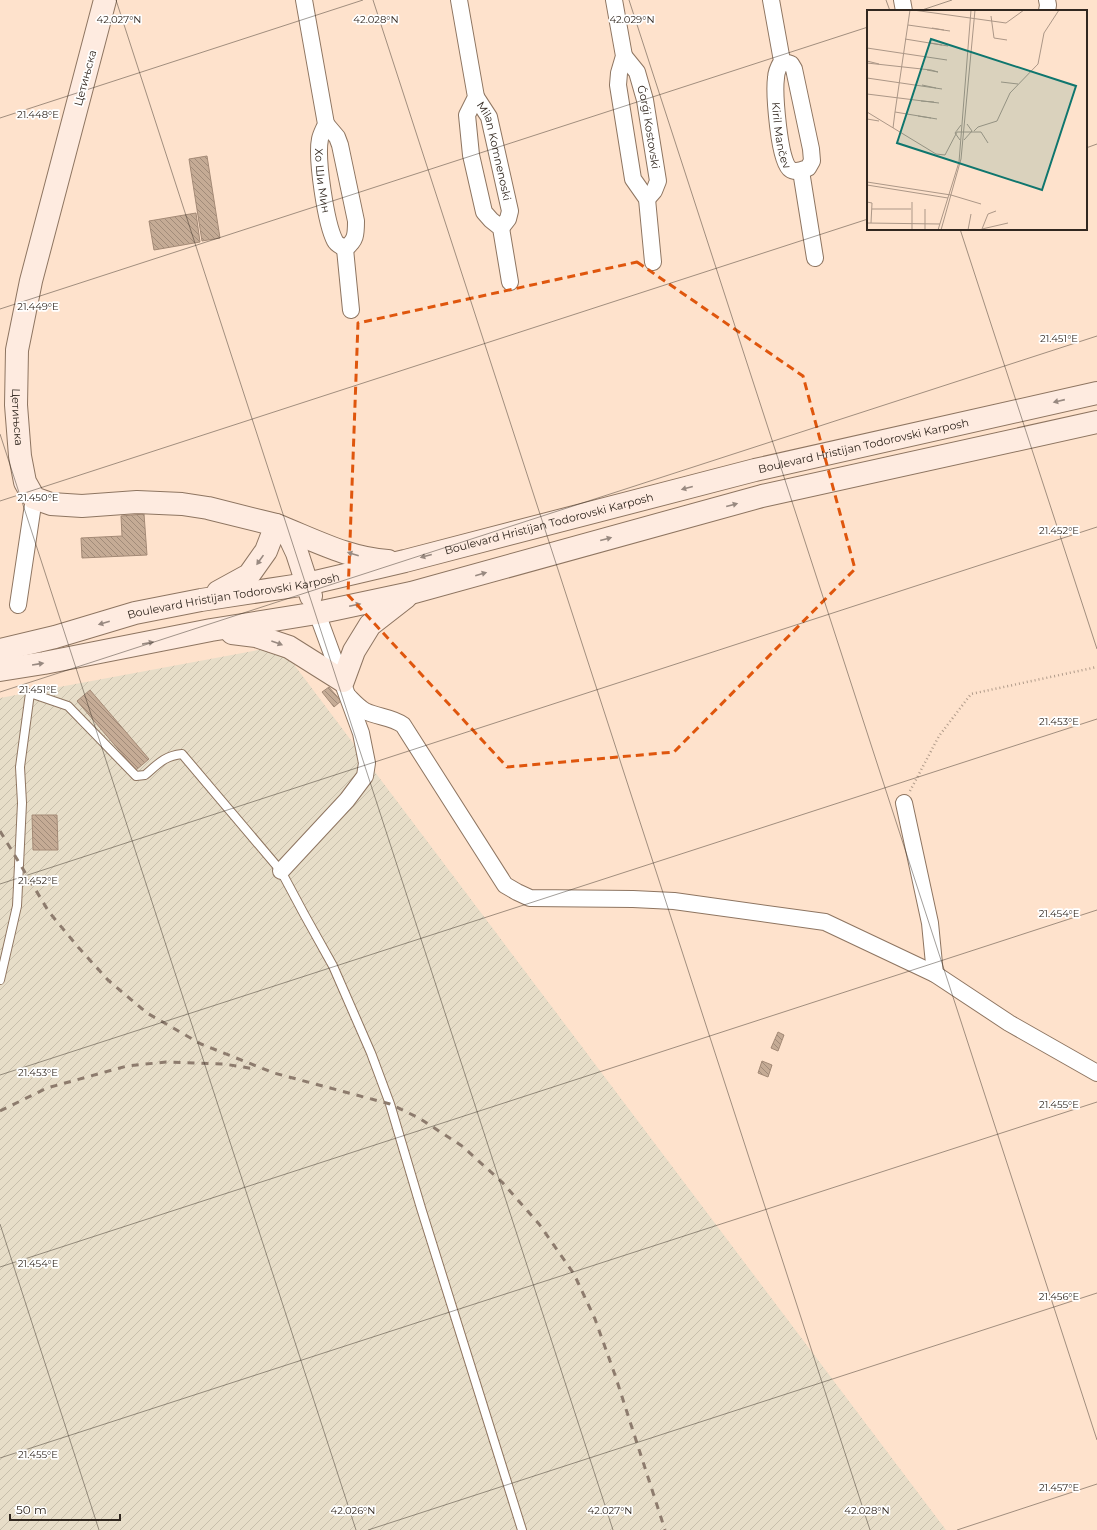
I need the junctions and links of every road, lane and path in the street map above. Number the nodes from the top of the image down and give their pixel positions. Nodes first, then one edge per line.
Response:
1 (105, 0) edge
2 (304, 0) edge
3 (459, 0) edge
4 (614, 0) edge
5 (771, 0) edge
6 (902, 0) edge
7 (904, 10) edge
8 (624, 56) junction
9 (782, 60) junction
10 (476, 97) junction
11 (326, 124) junction
12 (801, 171) junction
13 (647, 199) junction
14 (501, 228) junction
15 (345, 248) junction
16 (814, 258) dead end
17 (653, 262) dead end
18 (510, 282) dead end
19 (351, 310) dead end
20 (1097, 393) edge
21 (1097, 422) edge
22 (34, 498) junction
23 (276, 525) junction
24 (405, 561) junction
25 (307, 584) junction
26 (411, 593) junction
27 (201, 600) junction
28 (18, 605) dead end
29 (317, 613) junction
30 (211, 630) junction
31 (0, 650) edge
32 (1097, 667) edge
33 (0, 670) edge
34 (345, 689) junction
35 (904, 803) joint
36 (281, 871) junction
37 (935, 974) junction
38 (0, 980) edge
39 (1097, 1073) edge
40 (522, 1530) edge

1 - 22 street, Цетињска
2 - 11 street, Хо Ши Мин
3 - 10 street, Milan Komnenoski
4 - 8 street, Ǵorǵi Kostovski
5 - 9 street, Kiril Mančev
6 - 7 street
8 - 13 street, Ǵorǵi Kostovski
8 - 13 street, Ǵorǵi Kostovski
9 - 12 street, Kiril Mančev
9 - 12 street, Kiril Mančev
10 - 14 street, Milan Komnenoski
10 - 14 street, Milan Komnenoski
11 - 15 street, Хо Ши Мин
11 - 15 street
12 - 16 street
13 - 17 street, Ǵorǵi Kostovski
14 - 18 street
15 - 19 street
20 -> 24 street, Boulevard Hristijan Todorovski Karposh
26 -> 21 street
22 - 23 street
22 - 28 street
24 -> 23 street
23 - 25 street
23 -> 27 street
24 - 25 street, Boulevard Hristijan Todorovski Karposh
25 - 27 street, Boulevard Hristijan Todorovski Karposh
25 - 29 street
29 -> 26 street
26 - 34 street
27 -> 31 street, Boulevard Hristijan Todorovski Karposh
29 - 30 street
29 - 34 street
33 -> 30 street
30 -> 34 street
32 - 35 path
34 - 36 street
34 - 37 street
35 - 37 street
36 - 38 lane
36 - 40 lane
37 - 39 street

